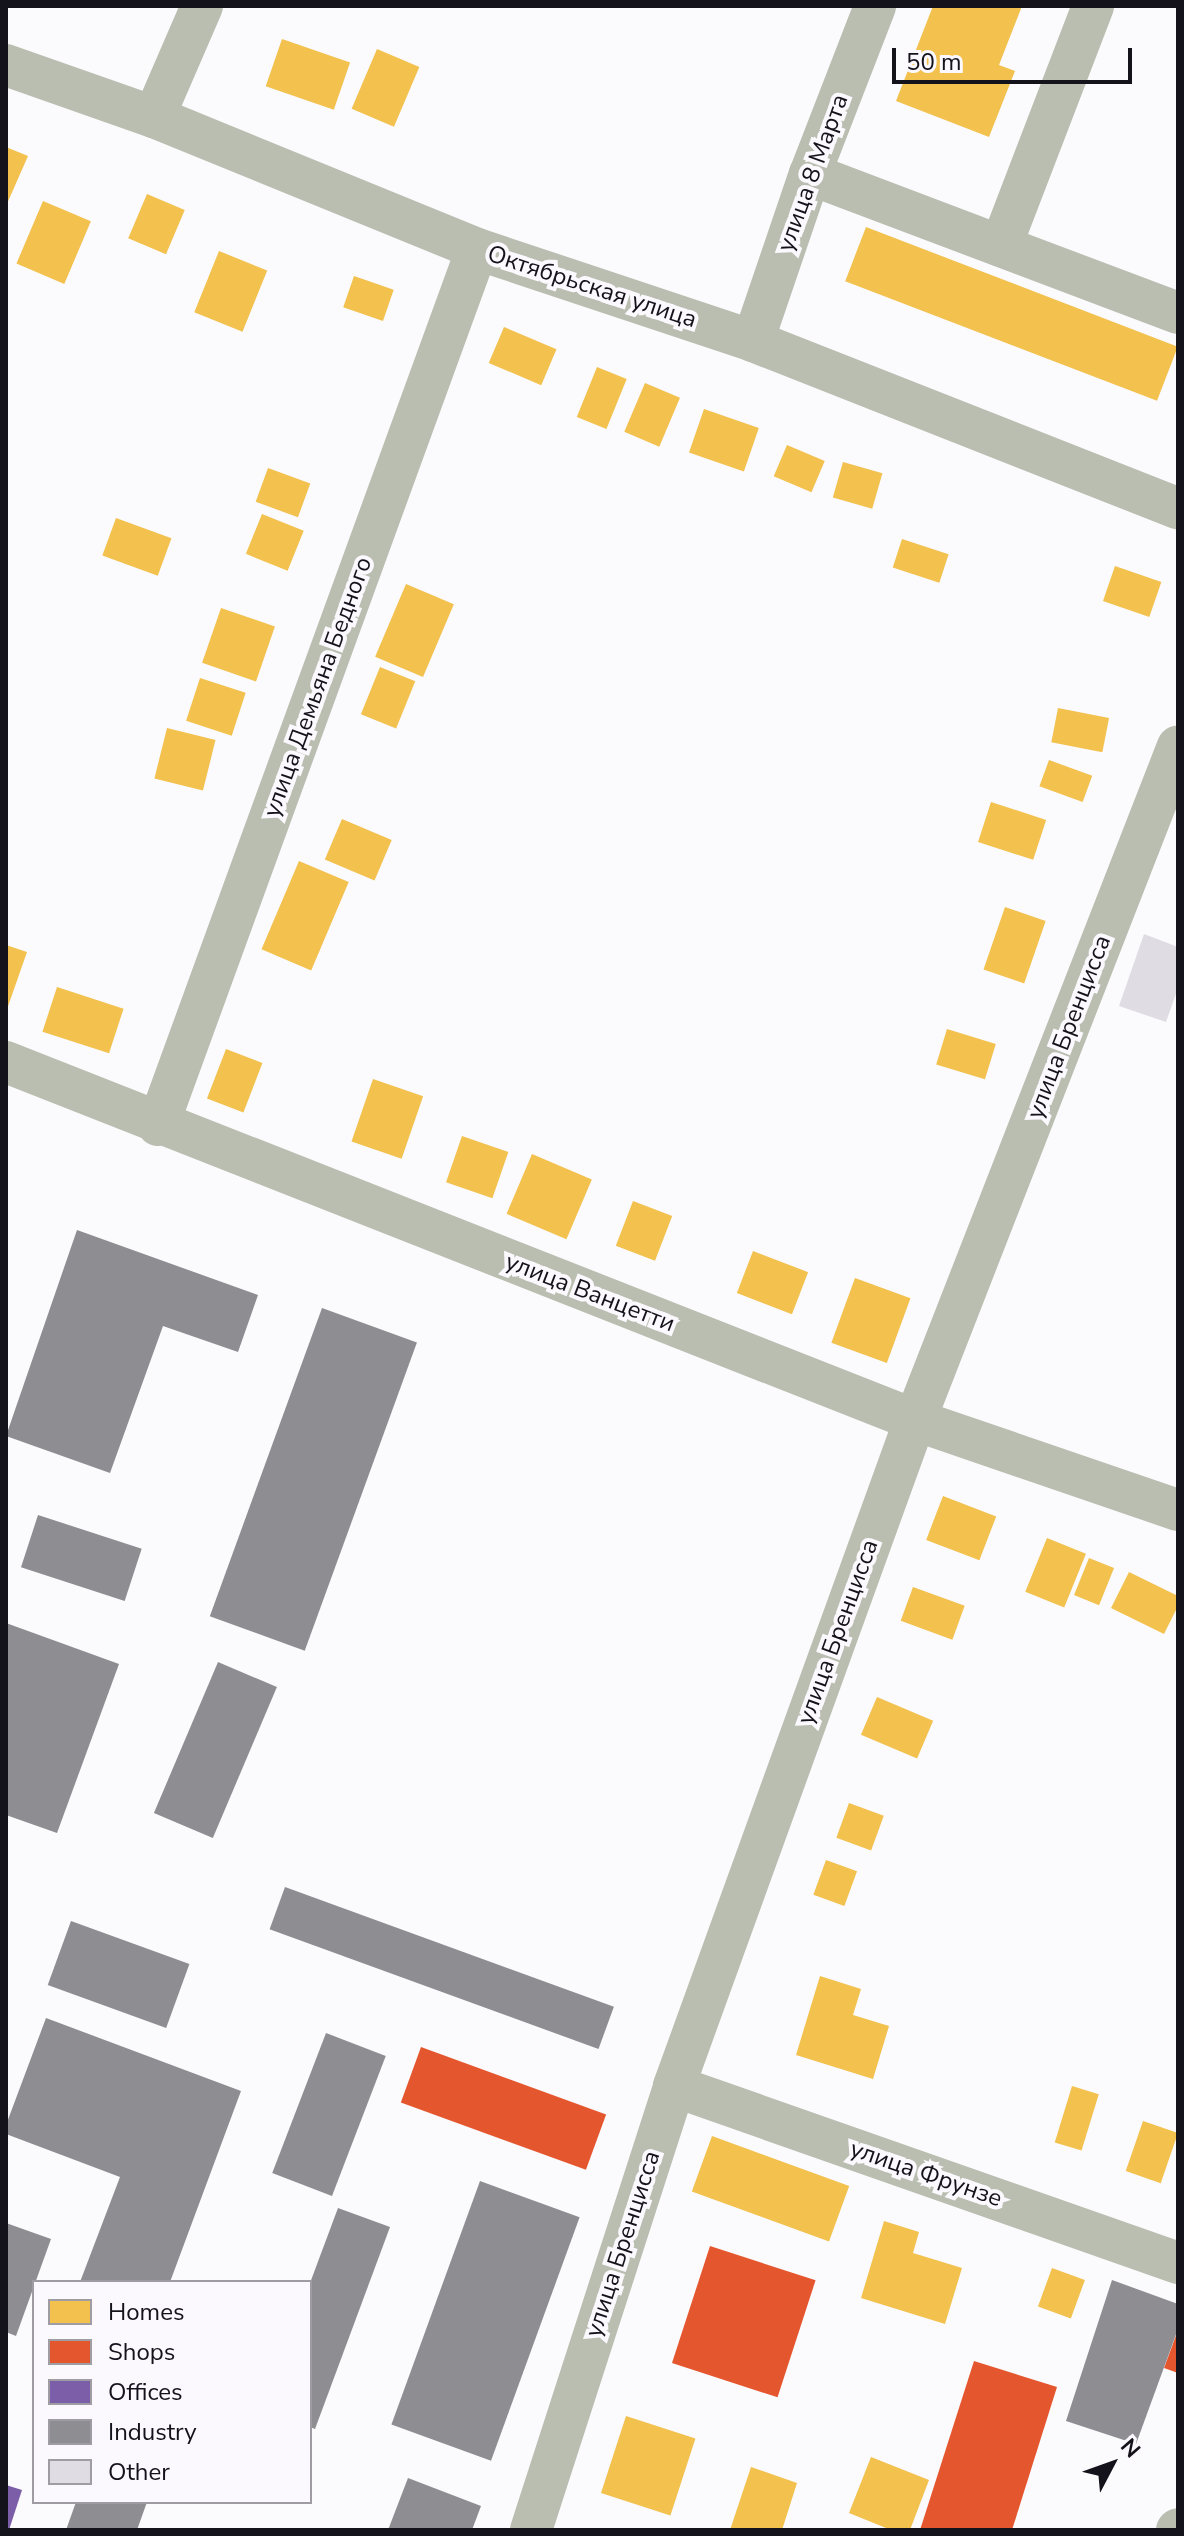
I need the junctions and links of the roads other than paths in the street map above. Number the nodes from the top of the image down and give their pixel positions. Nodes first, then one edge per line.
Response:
1 (202, 6) edge
2 (875, 6) edge
3 (1093, 6) edge
4 (6, 65) edge
5 (154, 117) junction
6 (810, 174) junction
7 (1001, 246) junction
8 (477, 249) junction
9 (1178, 313) edge
10 (753, 341) junction
11 (1178, 508) edge
12 (1178, 746) edge
13 (6, 1062) edge
14 (158, 1125) junction
15 (915, 1420) junction
16 (1178, 1510) edge
17 (674, 2086) junction
18 (1178, 2263) edge
19 (531, 2530) edge

1 - 5 street
2 - 6 street, улица 8 Марта
3 - 7 street
4 - 5 street, Октябрьская улица
5 - 8 street, Октябрьская улица
6 - 7 street
6 - 10 street, улица 8 Марта
7 - 9 street
8 - 10 street, Октябрьская улица
8 - 14 street, улица Демьяна Бедного
10 - 11 street, Октябрьская улица
12 - 15 street, улица Бренцисса
13 - 14 street, улица Ванцетти
14 - 15 street, улица Ванцетти
15 - 16 street, улица Ванцетти
15 - 17 street, улица Бренцисса
17 - 18 street, улица Фрунзе
17 - 19 street, улица Бренцисса

